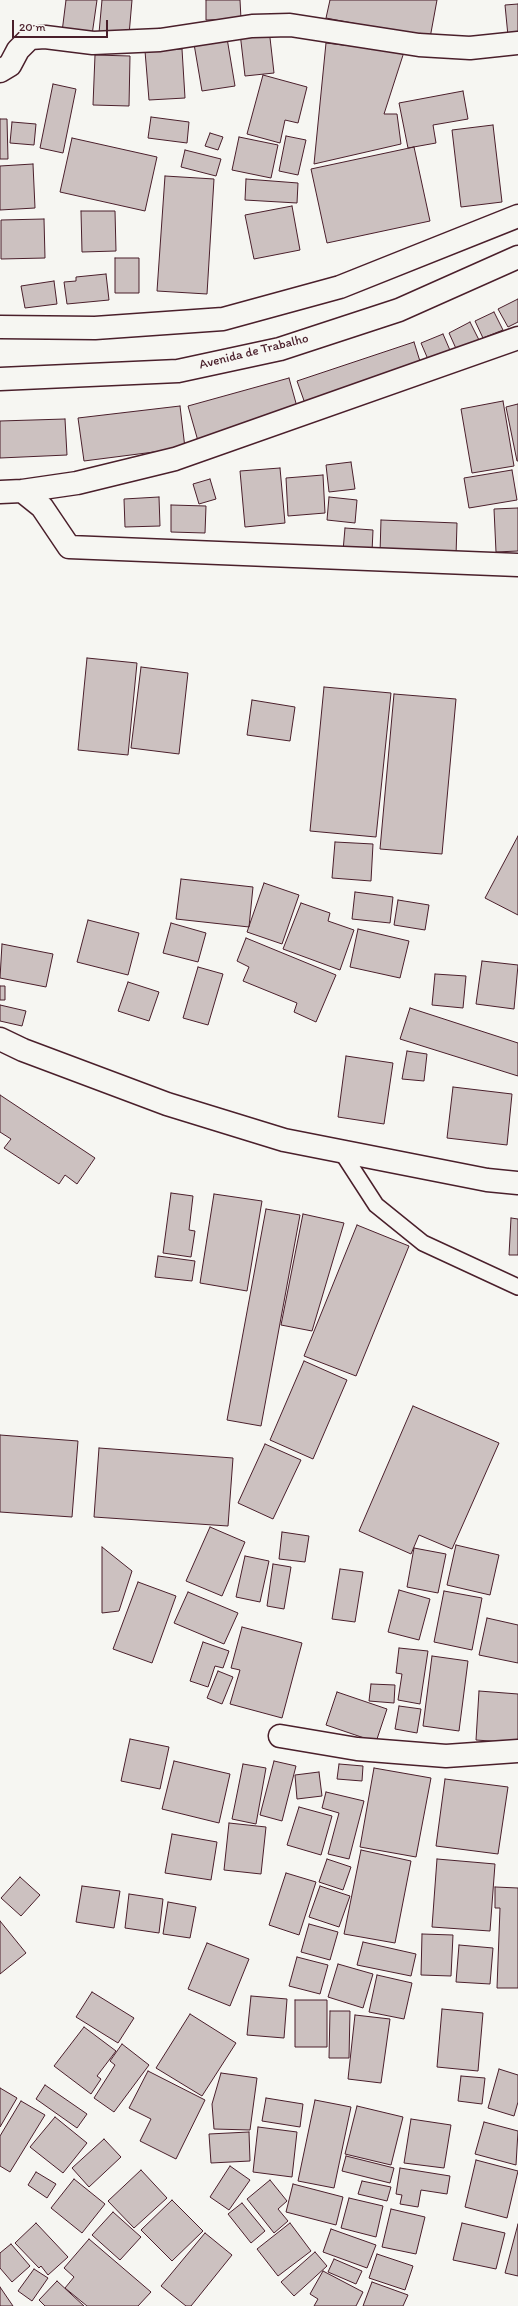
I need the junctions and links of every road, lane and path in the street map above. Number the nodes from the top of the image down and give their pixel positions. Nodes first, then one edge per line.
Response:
1 (518, 43) edge
2 (0, 71) edge
3 (518, 216) edge
4 (518, 257) edge
5 (0, 327) edge
6 (518, 338) edge
7 (0, 379) edge
8 (22, 491) junction
9 (0, 492) edge
10 (518, 565) edge
11 (0, 1039) edge
12 (341, 1151) junction
13 (518, 1183) edge
14 (518, 1287) edge
15 (280, 1736) dead end
16 (518, 1751) edge

1 - 2 main road
3 - 5 main road
4 - 7 main road, Avenida de Trabalho
6 - 8 main road
8 - 9 main road
8 - 10 main road
11 - 12 main road
12 - 13 main road
12 - 14 lane
15 - 16 main road

